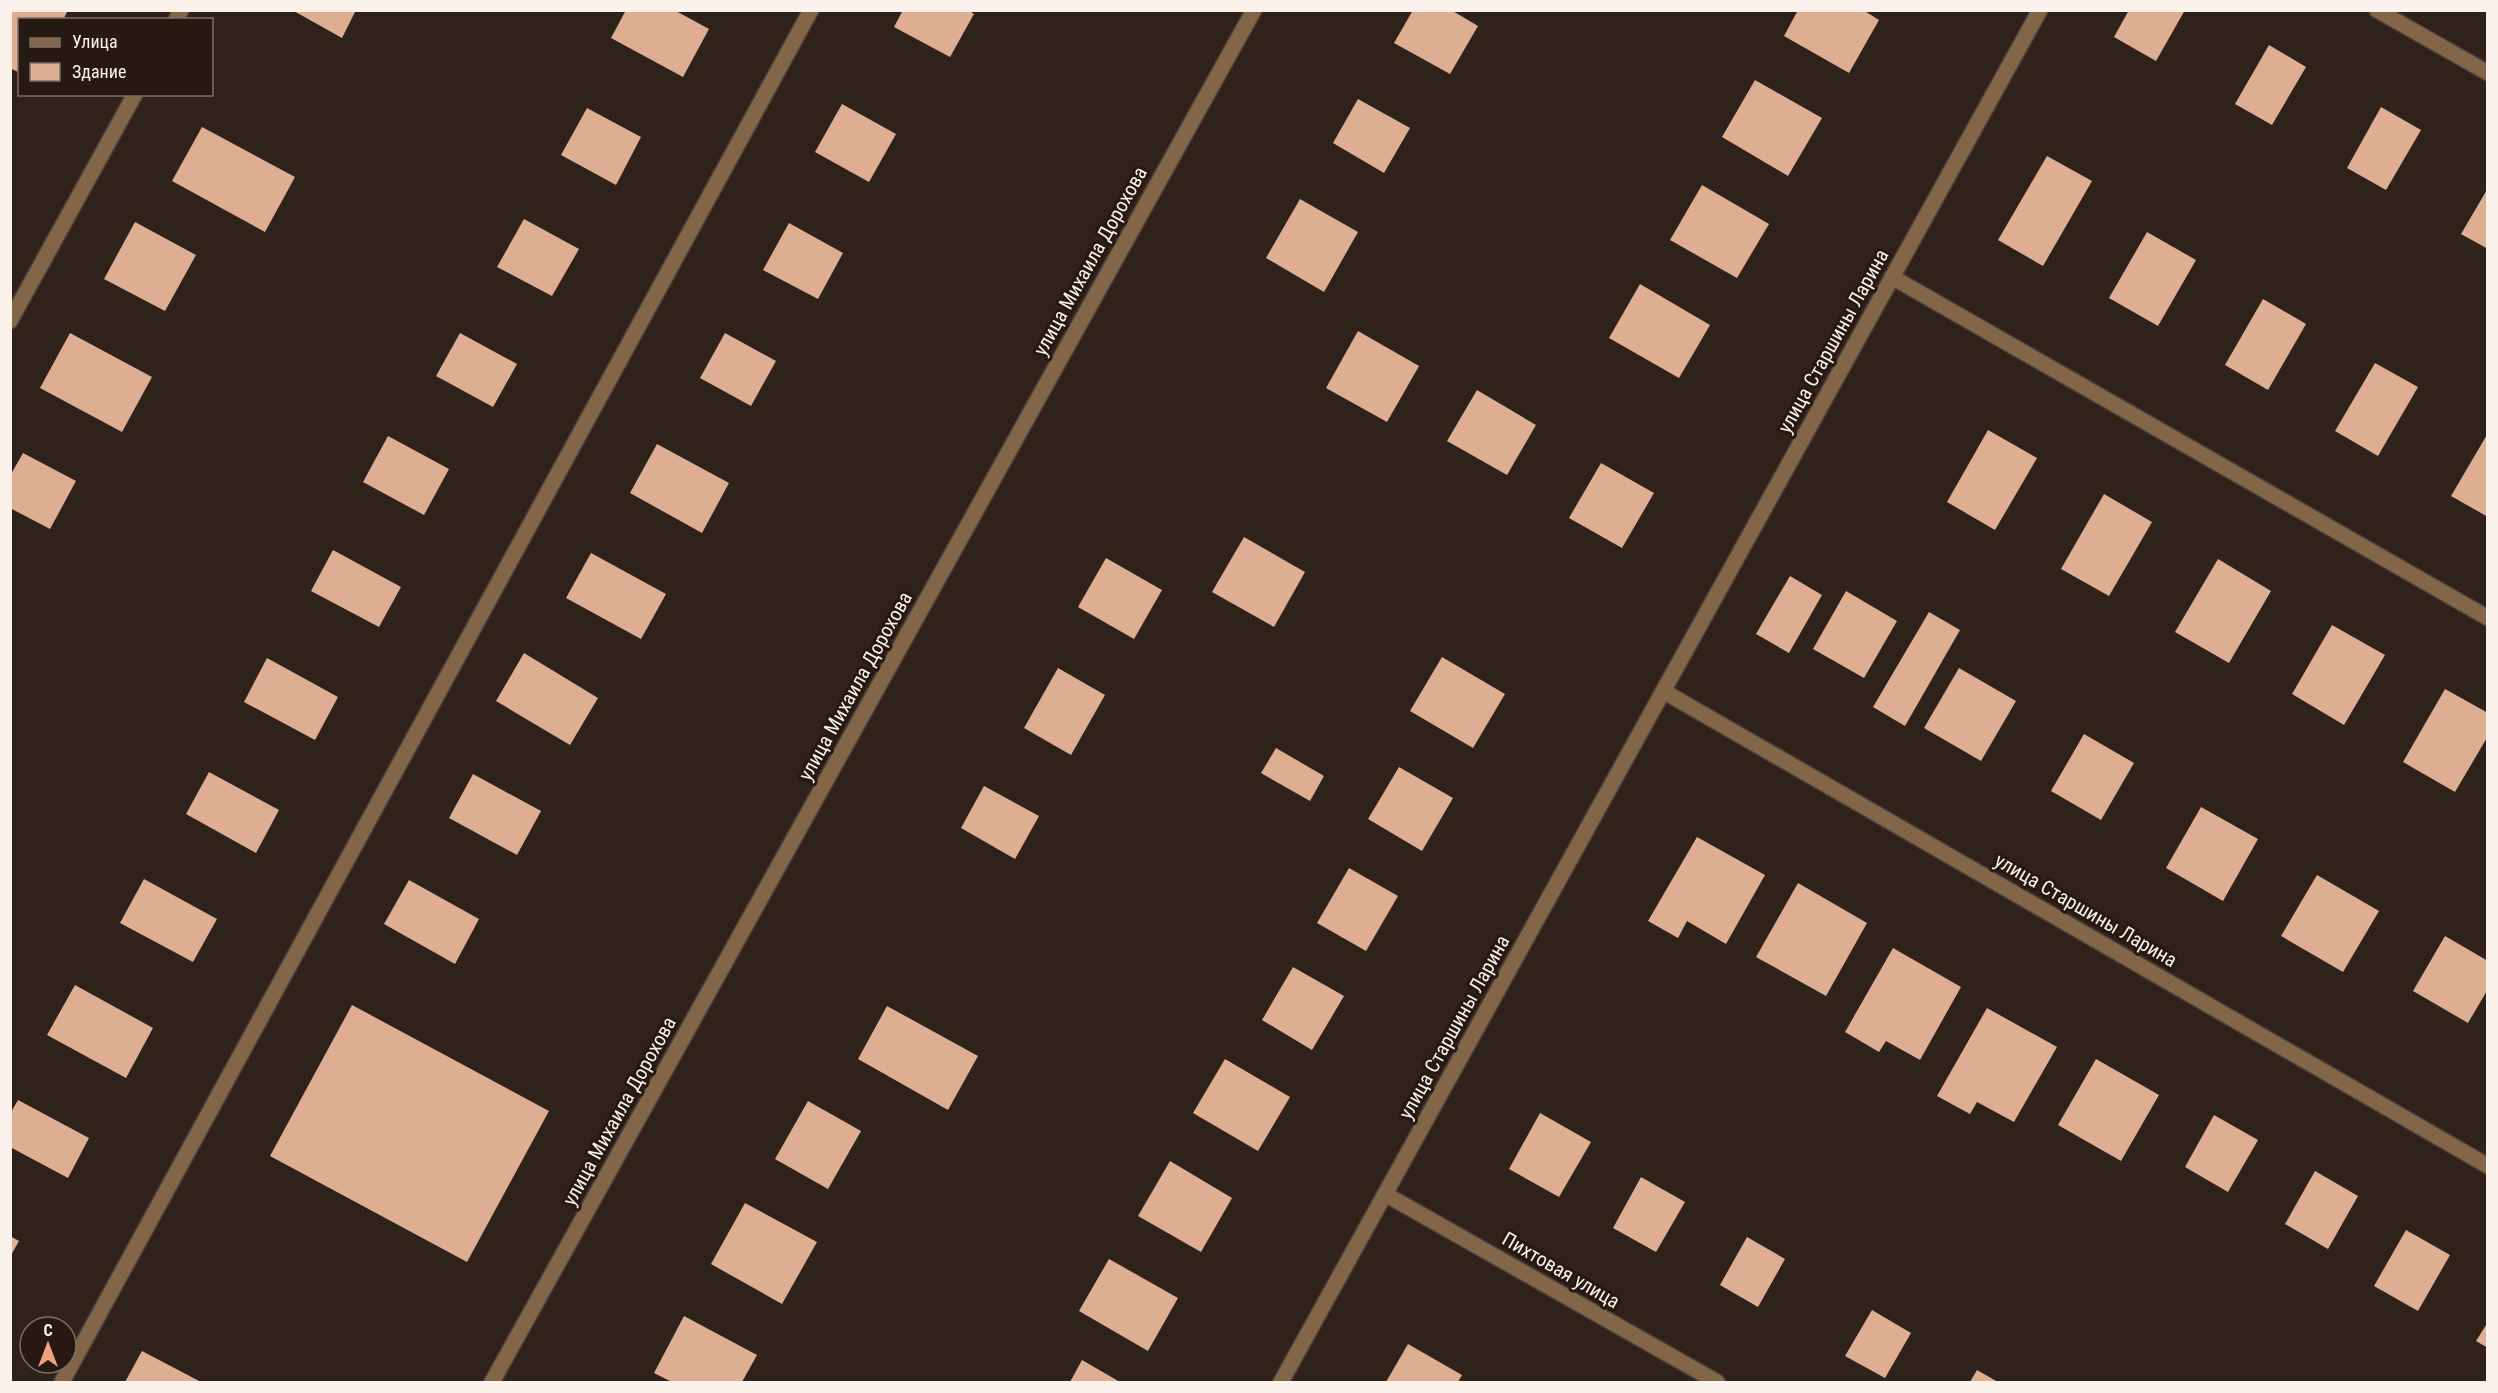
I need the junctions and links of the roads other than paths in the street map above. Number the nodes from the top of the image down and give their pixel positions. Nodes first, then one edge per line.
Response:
1 (811, 10) edge
2 (1254, 10) edge
3 (2040, 10) edge
4 (2377, 10) edge
5 (2487, 73) edge
6 (134, 96) edge
7 (1892, 277) junction
8 (10, 321) edge
9 (2487, 618) edge
10 (1663, 691) junction
11 (2487, 1166) edge
12 (1385, 1194) junction
13 (62, 1383) edge
14 (492, 1383) edge
15 (1281, 1383) edge
16 (1717, 1383) edge

1 - 13 street
2 - 14 street, улица Михаила Дорохова
3 - 7 street, улица Старшины Ларина
4 - 5 street
6 - 8 street
7 - 9 street
7 - 10 street, улица Старшины Ларина
10 - 11 street, улица Старшины Ларина
10 - 12 street, улица Старшины Ларина
12 - 15 street, улица Старшины Ларина
12 - 16 street, Пихтовая улица

